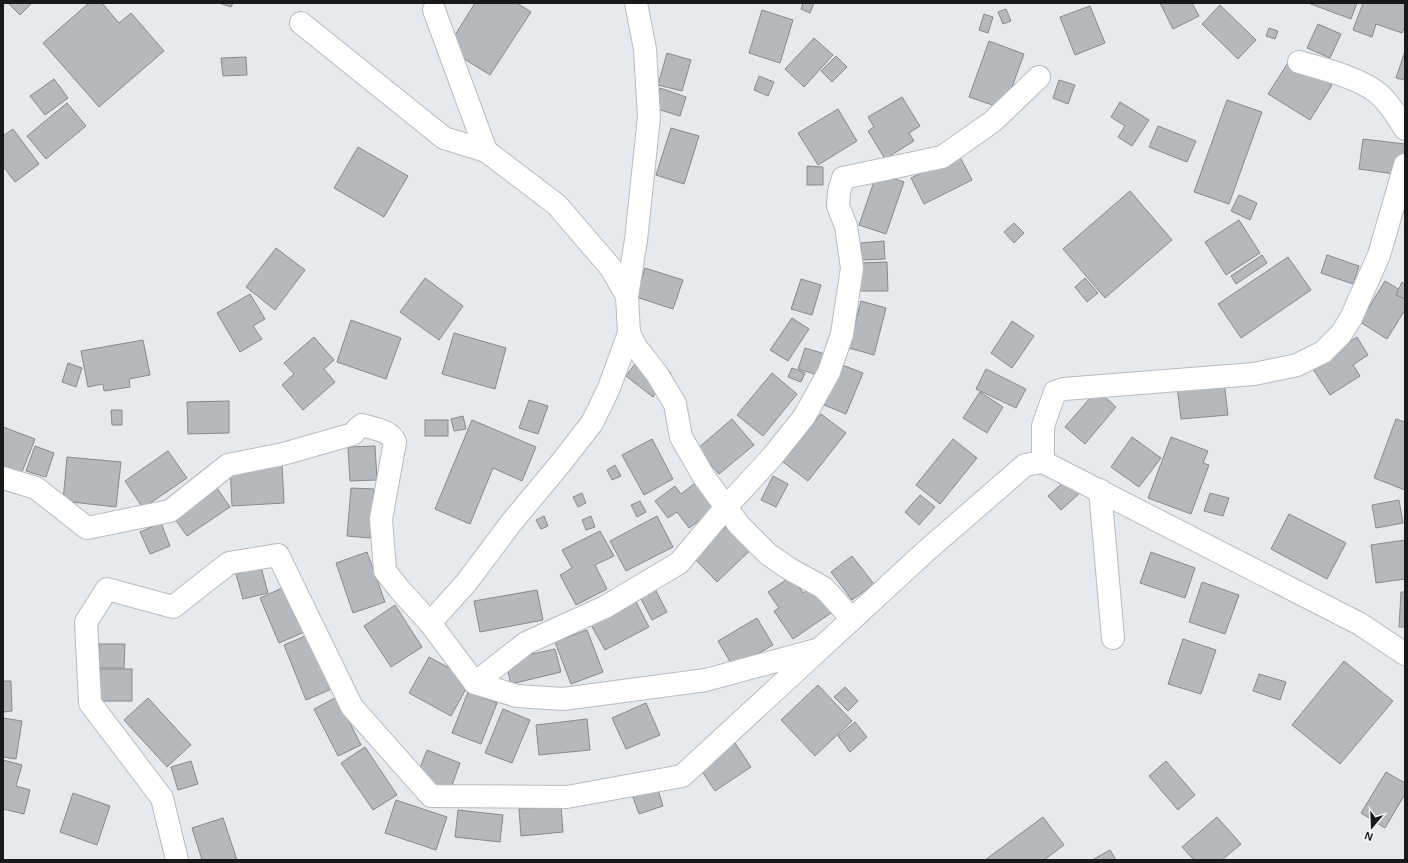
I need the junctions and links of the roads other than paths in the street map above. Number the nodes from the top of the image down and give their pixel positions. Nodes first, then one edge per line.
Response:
1 (636, 3) edge
2 (434, 10) dead end
3 (302, 22) dead end
4 (1299, 62) dead end
5 (1040, 77) dead end
6 (1405, 129) edge
7 (486, 152) junction
8 (1405, 165) edge
9 (627, 296) junction
10 (629, 333) junction
11 (1043, 462) junction
12 (3, 478) edge
13 (1100, 490) junction
14 (727, 506) junction
15 (852, 619) junction
16 (430, 623) junction
17 (1113, 638) dead end
18 (820, 649) junction
19 (1405, 654) edge
20 (475, 683) junction
21 (177, 860) edge

1 - 9 street
2 - 7 street
3 - 7 street
4 - 6 street
5 - 14 street
7 - 9 street
8 - 11 street
9 - 10 street
10 - 14 street
10 - 16 street
11 - 13 street
11 - 15 street
12 - 16 street
13 - 17 street
13 - 19 street
14 - 15 street
14 - 20 street
15 - 18 street
16 - 20 street
18 - 20 street
18 - 21 street

